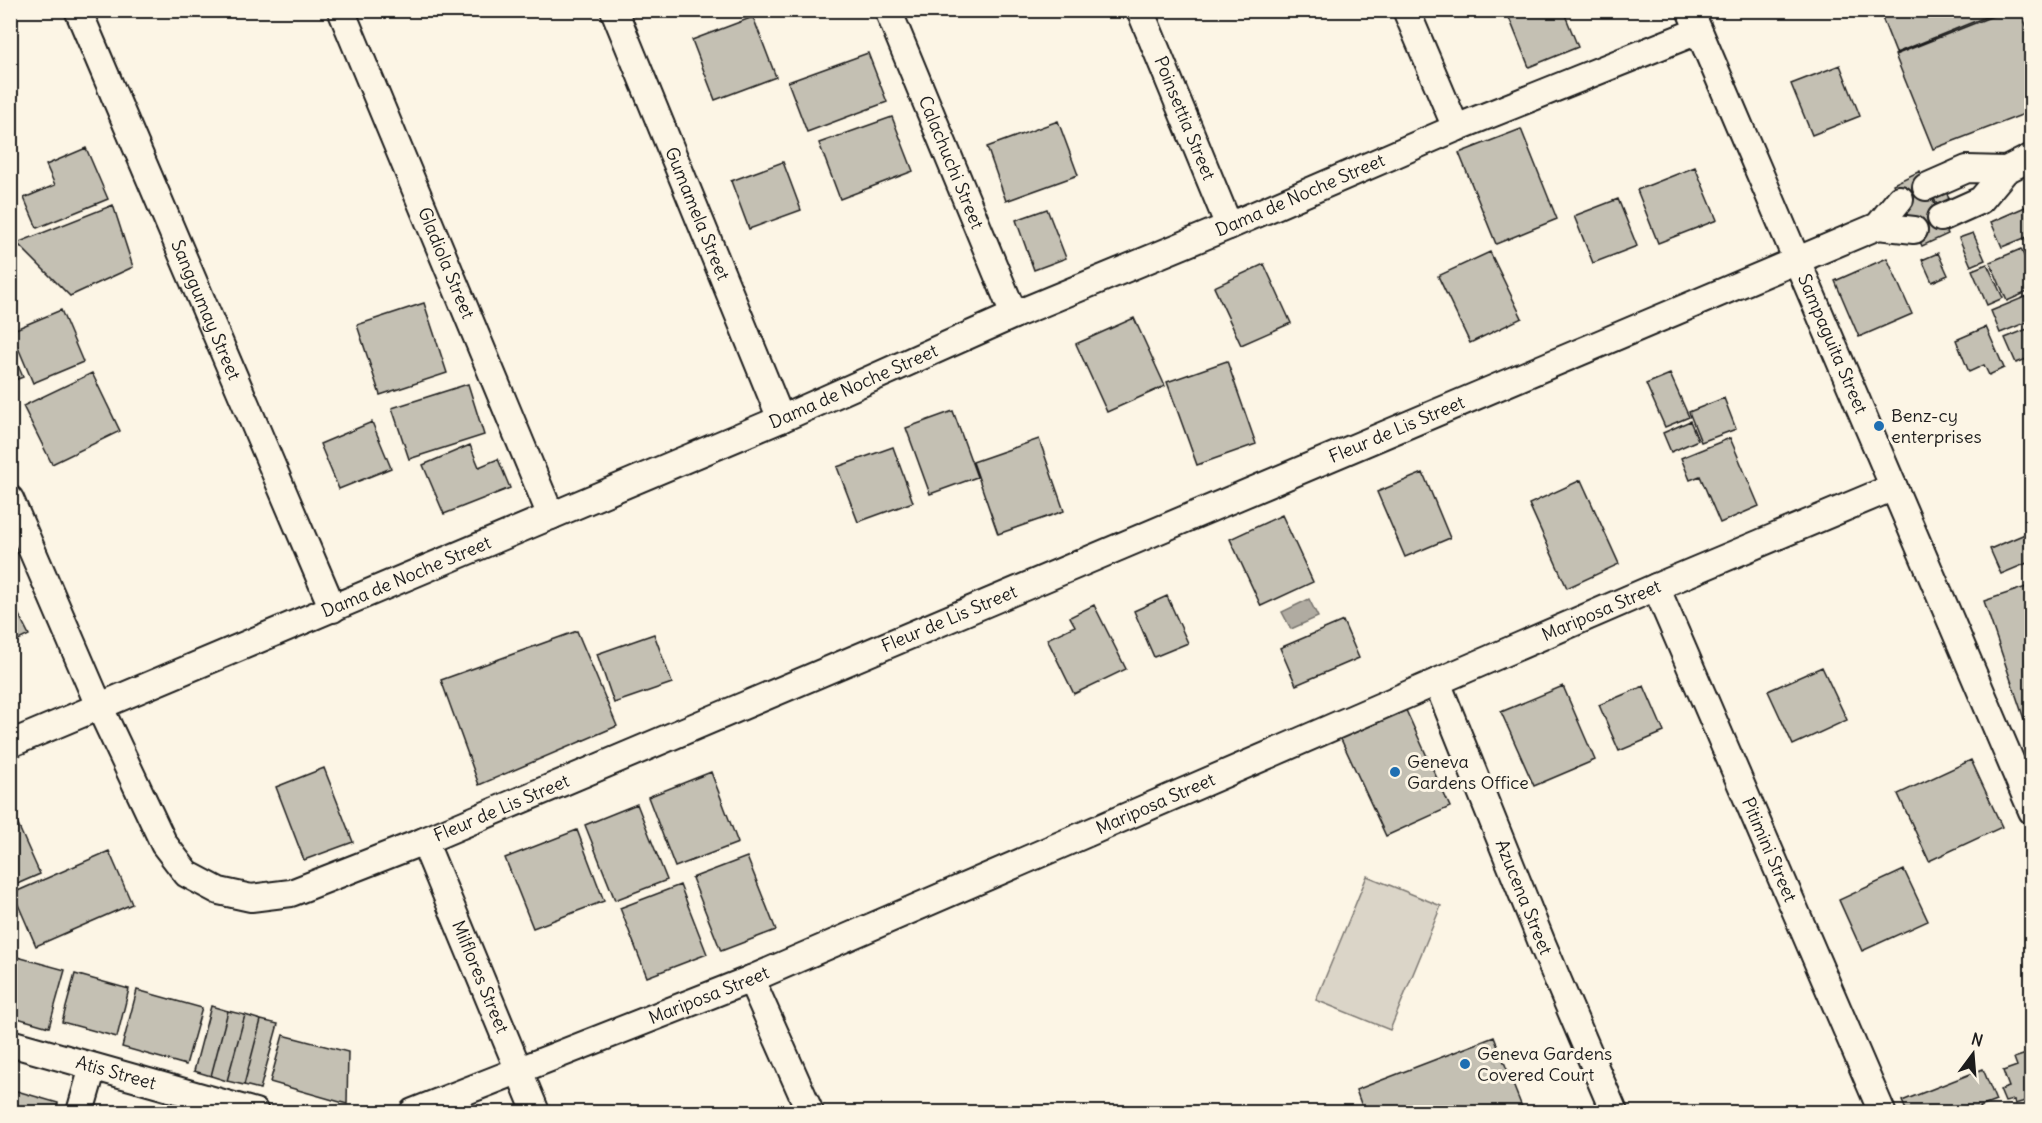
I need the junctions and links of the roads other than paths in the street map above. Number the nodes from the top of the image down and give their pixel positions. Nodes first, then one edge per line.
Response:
1 (78, 10) edge
2 (341, 10) edge
3 (614, 10) edge
4 (888, 10) edge
5 (1140, 10) edge
6 (1406, 10) edge
7 (1694, 21) edge
8 (1456, 128) junction
9 (2031, 157) edge
10 (2006, 170) junction
11 (1926, 187) dead end
12 (1900, 199) dead end
13 (1941, 218) dead end
14 (1229, 226) junction
15 (1878, 226) junction
16 (1914, 230) dead end
17 (1797, 260) junction
18 (1014, 315) junction
19 (782, 419) junction
20 (1894, 487) junction
21 (10, 499) edge
22 (551, 516) junction
23 (1656, 587) junction
24 (333, 609) junction
25 (1437, 682) junction
26 (100, 708) junction
27 (10, 744) edge
28 (2031, 810) edge
29 (424, 841) junction
30 (751, 979) junction
31 (10, 1043) edge
32 (93, 1066) junction
33 (518, 1070) junction
34 (80, 1113) edge
35 (255, 1113) edge
36 (413, 1113) edge
37 (536, 1113) edge
38 (810, 1113) edge
39 (1614, 1113) edge
40 (1882, 1113) edge

1 - 24 street, Sanggumay Street
2 - 22 street, Gladiola Street
3 - 19 street, Gumamela Street
4 - 18 street, Calachuchi Street
5 - 14 street, Poinsettia Street
6 - 8 street
7 - 8 street, Dama de Noche Street
7 - 17 street, Sampaguita Street
8 - 14 street, Dama de Noche Street
9 - 10 street
10 - 11 street
10 - 13 street
12 - 15 street, Fleur de Lis Street
14 - 18 street, Dama de Noche Street
15 - 16 street, Fleur de Lis Street
15 - 17 street, Fleur de Lis Street
17 - 20 street, Sampaguita Street
17 - 29 street, Fleur de Lis Street
18 - 19 street, Dama de Noche Street
19 - 22 street, Dama de Noche Street
20 - 23 street, Mariposa Street
20 - 28 street, Sampaguita Street
21 - 26 street, Fleur de Lis Street
22 - 24 street, Dama de Noche Street
23 - 25 street, Mariposa Street
23 - 40 street, Pitimini Street
24 - 26 street, Dama de Noche Street
25 - 30 street, Mariposa Street
25 - 39 street, Azucena Street
26 - 27 street, Dama de Noche Street
26 - 29 street, Fleur de Lis Street
29 - 33 street, Milflores Street
30 - 33 street, Mariposa Street
30 - 38 street
31 - 32 street, Atis Street
32 - 34 street
32 - 35 street, Atis Street
33 - 36 street, Mariposa Street
33 - 37 street, Milflores Street

